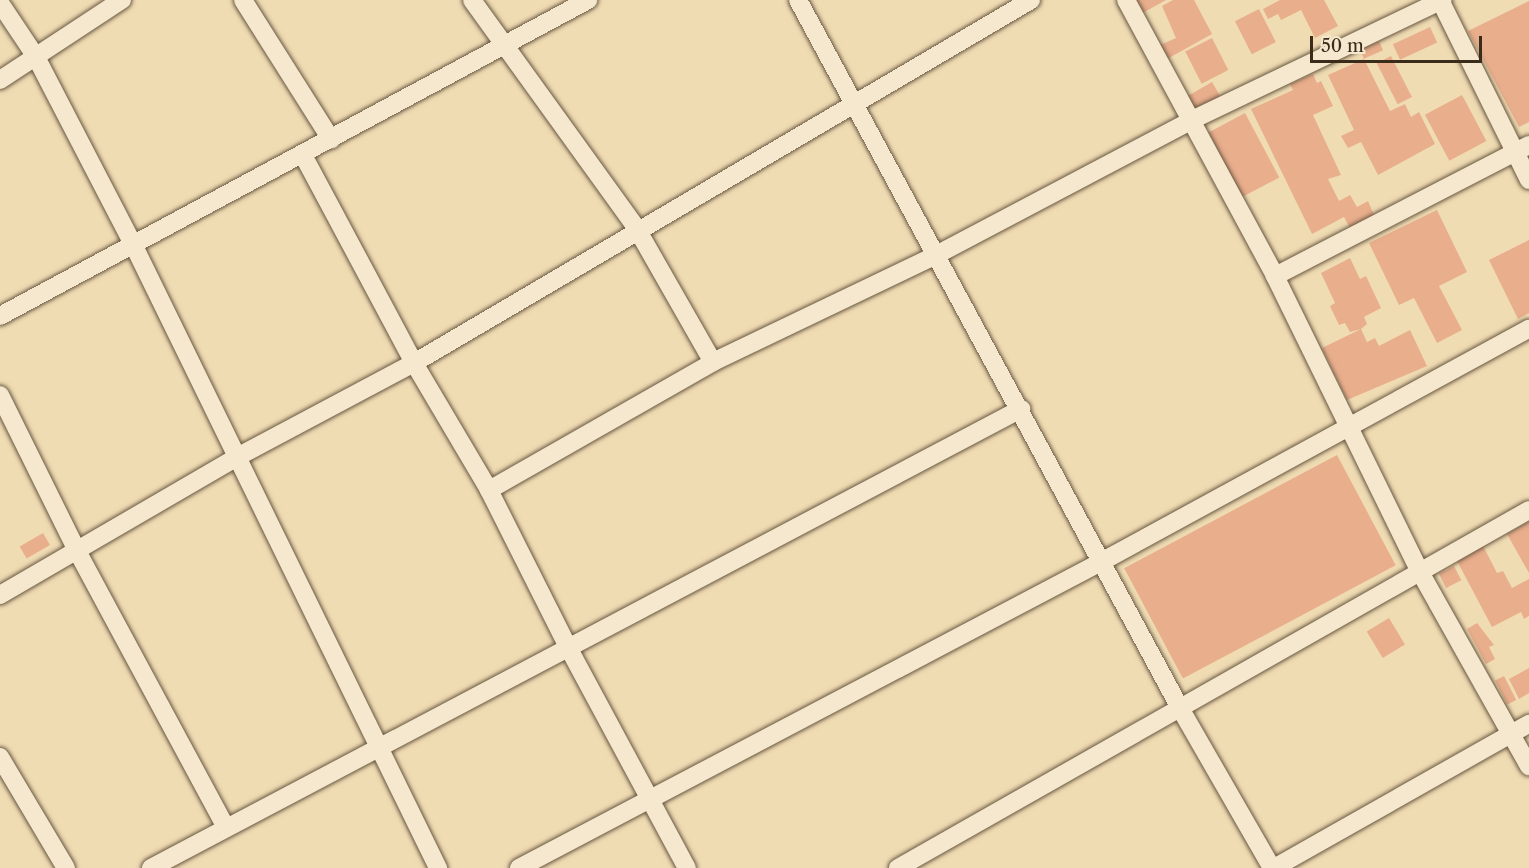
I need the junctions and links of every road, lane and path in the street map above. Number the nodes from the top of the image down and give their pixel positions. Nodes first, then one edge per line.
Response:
1 (122, 0) edge
2 (243, 0) edge
3 (472, 0) edge
4 (588, 0) edge
5 (798, 0) edge
6 (1031, 0) edge
7 (1126, 0) edge
8 (1441, 0) edge
9 (0, 3) edge
10 (503, 43) junction
11 (36, 57) junction
12 (0, 80) edge
13 (856, 102) junction
14 (1192, 120) junction
15 (331, 139) junction
16 (1522, 148) edge
17 (303, 155) junction
18 (1529, 180) edge
19 (637, 229) junction
20 (133, 244) junction
21 (938, 254) junction
22 (1275, 276) junction
23 (0, 316) edge
24 (1529, 329) edge
25 (713, 362) junction
26 (414, 363) junction
27 (0, 395) edge
28 (1021, 409) junction
29 (1350, 426) junction
30 (239, 456) junction
31 (489, 490) junction
32 (1529, 510) edge
33 (76, 549) junction
34 (1101, 562) junction
35 (1420, 572) junction
36 (0, 595) edge
37 (569, 649) junction
38 (1180, 708) junction
39 (1529, 724) edge
40 (1512, 734) junction
41 (376, 746) junction
42 (0, 756) edge
43 (1529, 766) edge
44 (652, 798) junction
45 (226, 827) junction
46 (66, 868) edge
47 (151, 868) edge
48 (438, 868) edge
49 (519, 868) edge
50 (687, 868) edge
51 (898, 868) edge
52 (1273, 868) edge

1 - 11 street
2 - 15 street
3 - 10 street
4 - 10 street
5 - 13 street
6 - 13 street
7 - 14 street
8 - 14 street
8 - 16 street
9 - 11 street
10 - 15 street
10 - 19 street
11 - 12 street
11 - 20 street
13 - 19 street
13 - 21 street
14 - 21 street
14 - 22 street
15 - 17 street
16 - 18 street
16 - 22 street
17 - 20 street
17 - 26 street
19 - 25 street
19 - 26 street
20 - 23 street
20 - 30 street
21 - 25 street
21 - 28 street
22 - 29 street
24 - 29 street
25 - 31 street
26 - 30 street
26 - 31 street
27 - 33 street
28 - 34 street
28 - 37 street
29 - 34 street
29 - 35 street
30 - 33 street
30 - 41 street
31 - 37 street
32 - 35 street
33 - 36 street
33 - 45 street
34 - 38 street
34 - 44 street
35 - 38 street
35 - 40 street
37 - 41 street
37 - 44 street
38 - 51 street
38 - 52 street
39 - 40 street
40 - 43 street
40 - 52 street
41 - 45 street
41 - 48 street
42 - 46 street
44 - 49 street
44 - 50 street
45 - 47 street

